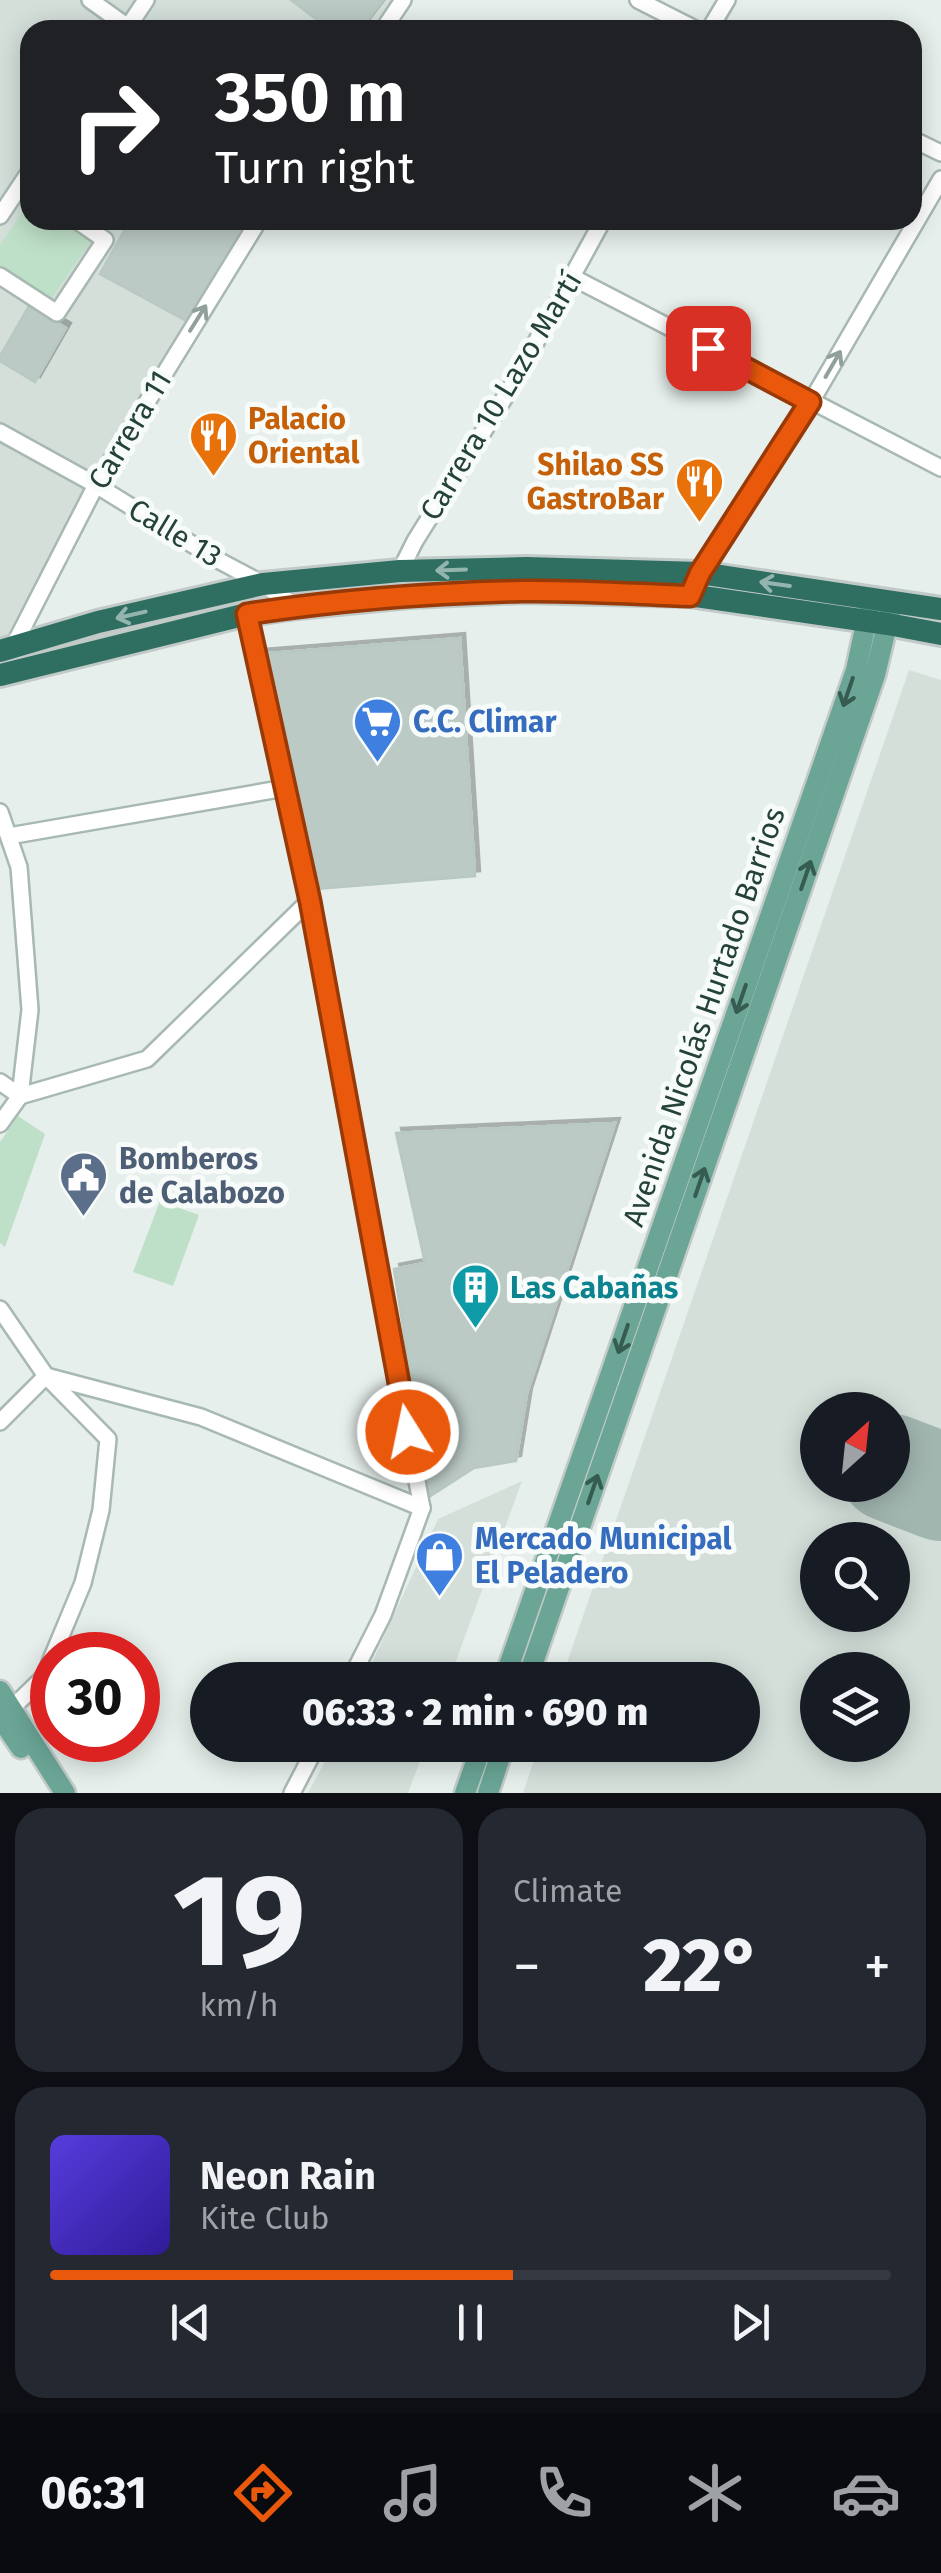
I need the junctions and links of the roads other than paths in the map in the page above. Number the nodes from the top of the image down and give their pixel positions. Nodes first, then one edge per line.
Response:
1 (90, 0) edge
2 (638, 0) edge
3 (116, 20) edge
4 (677, 20) edge
5 (941, 179) edge
6 (20, 190) edge
7 (922, 211) edge
8 (0, 216) edge
9 (90, 230) edge
10 (253, 230) edge
11 (598, 230) edge
12 (911, 230) edge
13 (0, 276) edge
14 (572, 278) junction
15 (810, 402) junction
16 (0, 432) edge
17 (941, 468) edge
18 (96, 484) junction
19 (400, 571) junction
20 (700, 573) junction
21 (263, 584) junction
22 (690, 596) junction
23 (938, 604) edge
24 (296, 606) junction
25 (880, 611) junction
26 (247, 614) junction
27 (941, 634) edge
28 (7, 649) edge
29 (0, 675) edge
30 (285, 788) junction
31 (0, 812) edge
32 (9, 836) junction
33 (310, 901) junction
34 (0, 1082) edge
35 (20, 1096) junction
36 (0, 1124) edge
37 (0, 1309) edge
38 (46, 1376) junction
39 (0, 1422) edge
40 (422, 1508) junction
41 (63, 1632) edge
42 (359, 1662) edge
43 (510, 1662) edge
44 (533, 1662) edge
45 (30, 1686) edge
46 (4, 1705) edge
47 (308, 1762) edge
48 (476, 1762) edge
49 (498, 1762) edge
50 (56, 1791) edge
51 (292, 1793) edge
52 (465, 1793) edge
53 (488, 1793) edge

1 - 3 street
2 - 4 street
7 -> 5 street
6 - 8 street
9 - 13 street
18 -> 10 street, Carrera 11
11 - 14 street, Carrera 10 Lazo Martí
15 -> 12 street
14 - 15 street
14 - 19 street, Carrera 10 Lazo Martí
15 - 17 street
15 - 20 street
16 - 18 street, Calle 13
18 - 21 street, Calle 13
18 - 28 street, Carrera 11
20 -> 19 highway
19 - 21 highway
20 - 22 street
25 -> 20 highway
21 - 24 street, Calle 13
21 -> 28 highway
22 - 24 highway
22 - 25 highway
23 - 25 highway
24 - 26 highway
25 - 27 highway
25 -> 43 main road, Avenida Nicolás Hurtado Barrios
44 -> 25 main road, Avenida Nicolás Hurtado Barrios
26 - 29 highway
26 - 30 street
30 - 32 street
30 - 33 street
31 - 32 street
32 - 35 street
33 - 35 street
33 - 40 street
34 - 35 street
35 - 36 street
37 - 38 street
38 - 39 street
38 - 40 street
38 - 41 street
40 - 42 street
45 - 46 street
46 - 50 main road
47 - 51 street
48 - 52 main road
49 - 53 main road

